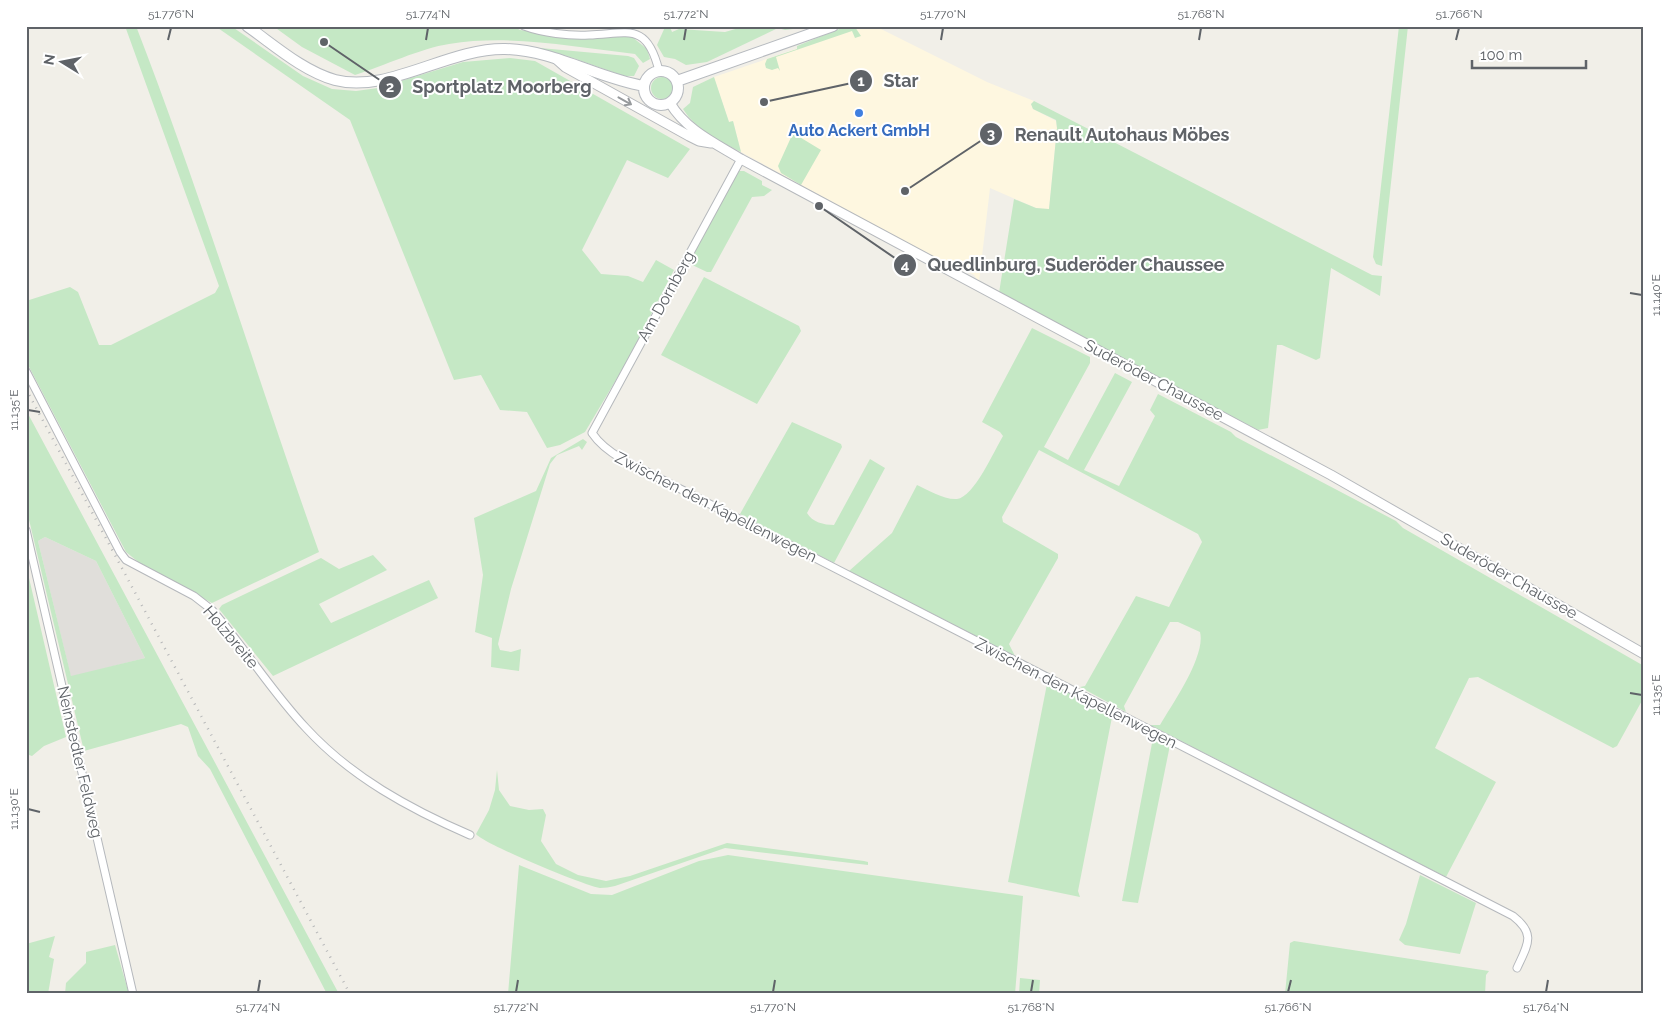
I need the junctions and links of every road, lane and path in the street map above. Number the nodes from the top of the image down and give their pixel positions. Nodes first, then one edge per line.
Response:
1 (247, 26) edge
2 (524, 26) edge
3 (833, 26) edge
4 (554, 58) junction
5 (659, 71) junction
6 (677, 81) junction
7 (644, 86) junction
8 (670, 103) junction
9 (714, 143) junction
10 (741, 159) junction
11 (26, 371) edge
12 (592, 433) joint
13 (26, 530) edge
14 (1644, 654) edge
15 (470, 836) dead end
16 (1517, 968) dead end
17 (133, 994) edge

1 - 4 main road
2 - 5 street
3 - 6 main road
4 - 7 main road
4 -> 9 street
5 - 6 main road
5 - 7 main road
6 - 8 main road
7 - 8 main road
8 - 9 street, Suderöder Chaussee
9 - 10 street, Suderöder Chaussee
10 - 12 street, Am Dornberg
10 - 14 street, Suderöder Chaussee
11 - 15 street, Holzbreite
12 - 16 street, Zwischen den Kapellenwegen
13 - 17 street, Neinstedter Feldweg

